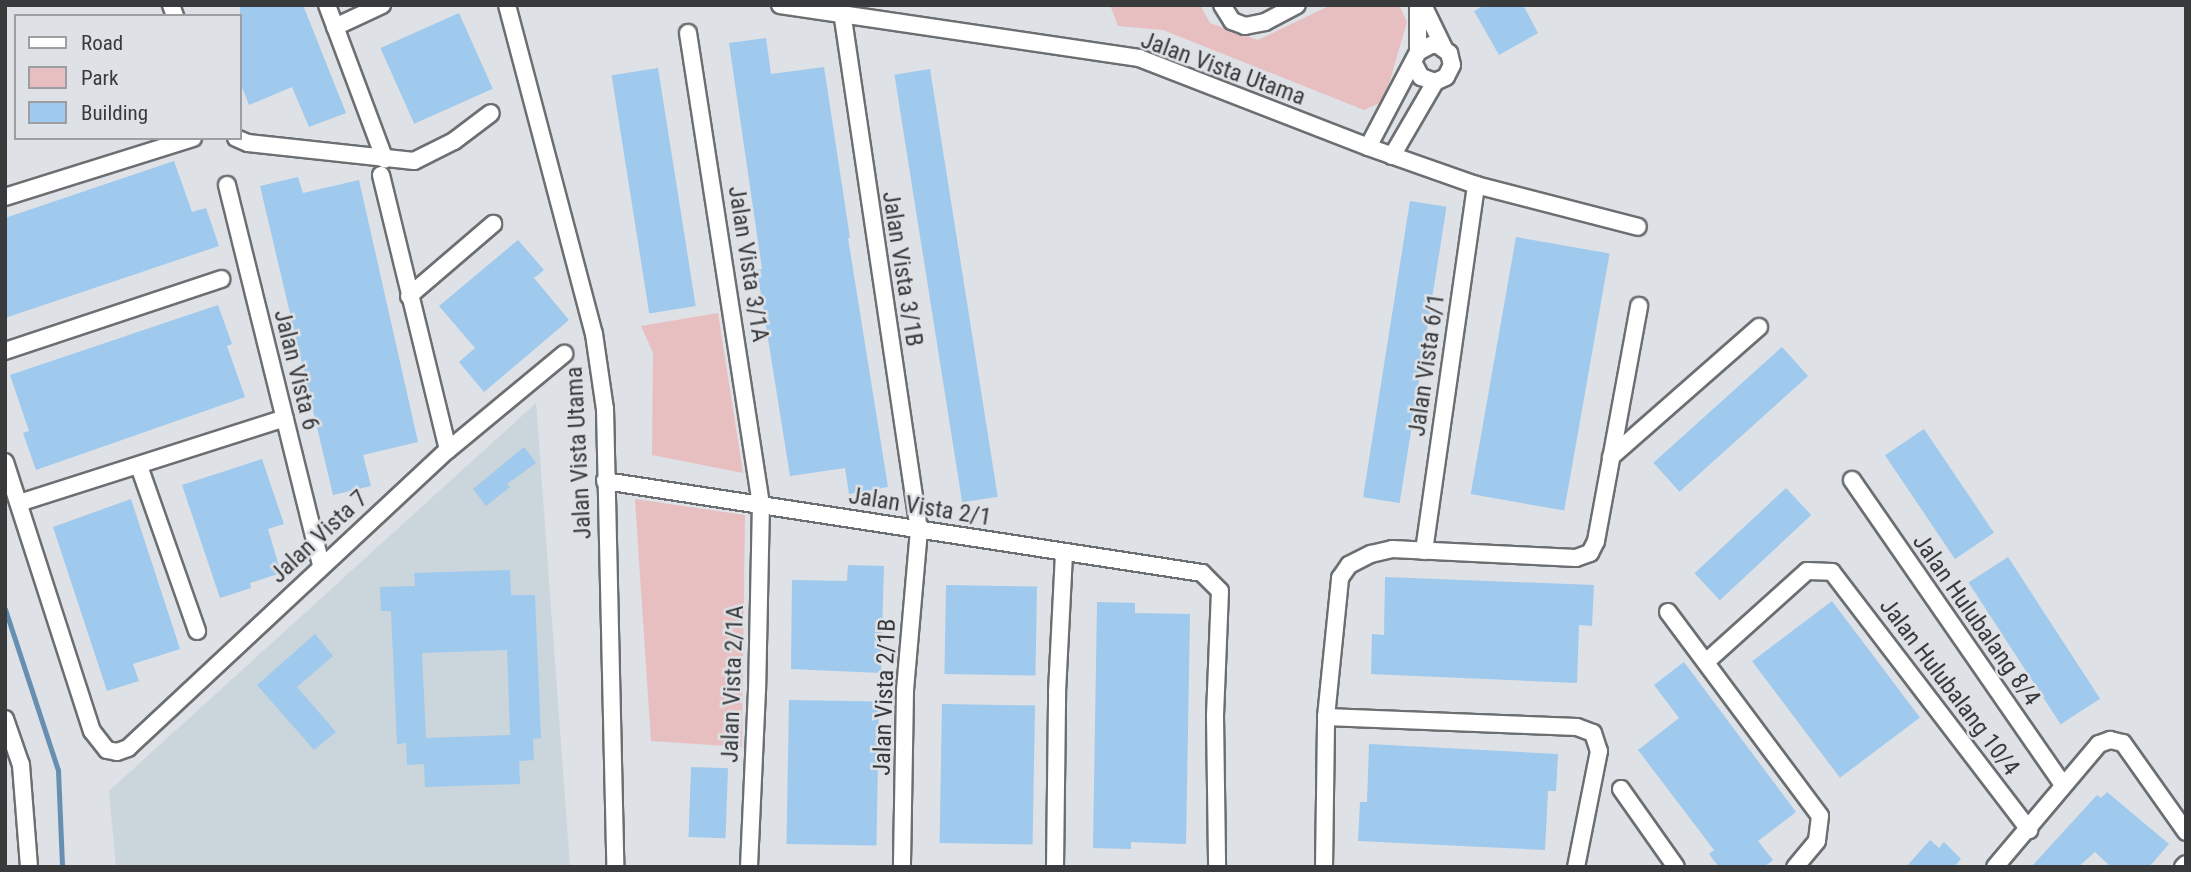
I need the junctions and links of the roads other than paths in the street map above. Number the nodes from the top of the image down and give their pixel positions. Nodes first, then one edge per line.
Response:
1 (327, 5) edge
2 (382, 5) edge
3 (507, 5) edge
4 (780, 5) edge
5 (1222, 5) edge
6 (1297, 5) edge
7 (1420, 5) edge
8 (841, 10) edge
9 (335, 27) junction
10 (688, 33) dead end
11 (1444, 48) junction
12 (1416, 58) junction
13 (1435, 82) junction
14 (491, 113) dead end
15 (187, 140) edge
16 (241, 140) edge
17 (1368, 147) junction
18 (1392, 156) junction
19 (383, 167) junction
20 (227, 185) dead end
21 (1476, 185) junction
22 (5, 197) edge
23 (493, 224) dead end
24 (1638, 228) dead end
25 (221, 279) dead end
26 (410, 296) junction
27 (1639, 306) dead end
28 (1759, 327) dead end
29 (5, 351) edge
30 (564, 354) dead end
31 (285, 418) junction
32 (449, 450) junction
33 (1611, 457) junction
34 (5, 462) edge
35 (139, 466) junction
36 (1852, 480) dead end
37 (605, 481) junction
38 (19, 503) junction
39 (761, 503) junction
40 (919, 530) junction
41 (1424, 551) junction
42 (1064, 553) junction
43 (321, 565) junction
44 (1668, 612) dead end
45 (197, 631) dead end
46 (1706, 662) junction
47 (1326, 717) junction
48 (5, 719) edge
49 (13, 766) edge
50 (2063, 785) junction
51 (1621, 789) dead end
52 (2029, 830) junction
53 (2186, 832) edge
54 (29, 867) edge
55 (615, 867) edge
56 (749, 867) edge
57 (902, 867) edge
58 (1055, 867) edge
59 (1217, 867) edge
60 (1324, 867) edge
61 (1576, 867) edge
62 (1676, 867) edge
63 (1795, 867) edge
64 (1995, 867) edge

1 - 9 street
2 - 9 street
3 - 37 street, Jalan Vista Utama
4 - 8 street, Jalan Vista Utama
5 - 6 street
7 - 11 street
7 - 12 street
8 - 17 street, Jalan Vista Utama
8 - 40 street, Jalan Vista 3/1B
9 - 19 street
10 - 39 street, Jalan Vista 3/1A
11 - 12 street
11 - 13 street
12 - 13 street
12 - 17 street
13 - 18 street
14 - 19 street
15 - 22 street
16 - 19 street
17 - 18 street, Jalan Vista Utama
18 - 21 street, Jalan Vista Utama
19 - 26 street
20 - 31 street, Jalan Vista 6
21 - 24 street, Jalan Vista Utama
21 - 41 street, Jalan Vista 6/1
23 - 26 street
25 - 29 street
26 - 32 street
27 - 33 street
28 - 33 street
30 - 32 street, Jalan Vista 7
31 - 35 street
31 - 43 street, Jalan Vista 6
32 - 43 street, Jalan Vista 7
33 - 41 street
34 - 38 street
35 - 38 street
35 - 45 street
36 - 50 street, Jalan Hulubalang 8/4
37 - 39 street, Jalan Vista 2/1
37 - 55 street, Jalan Vista Utama
38 - 43 street, Jalan Vista 7
39 - 40 street, Jalan Vista 2/1
39 - 56 street, Jalan Vista 2/1A
40 - 42 street, Jalan Vista 2/1
40 - 57 street, Jalan Vista 2/1B
41 - 47 street
42 - 58 street
42 - 59 street, Jalan Vista 2/1
44 - 46 street
46 - 52 street, Jalan Hulubalang 10/4
46 - 63 street
47 - 60 street
47 - 61 street
48 - 49 street
49 - 54 street
50 - 52 street
50 - 53 street
51 - 62 street
52 - 64 street

